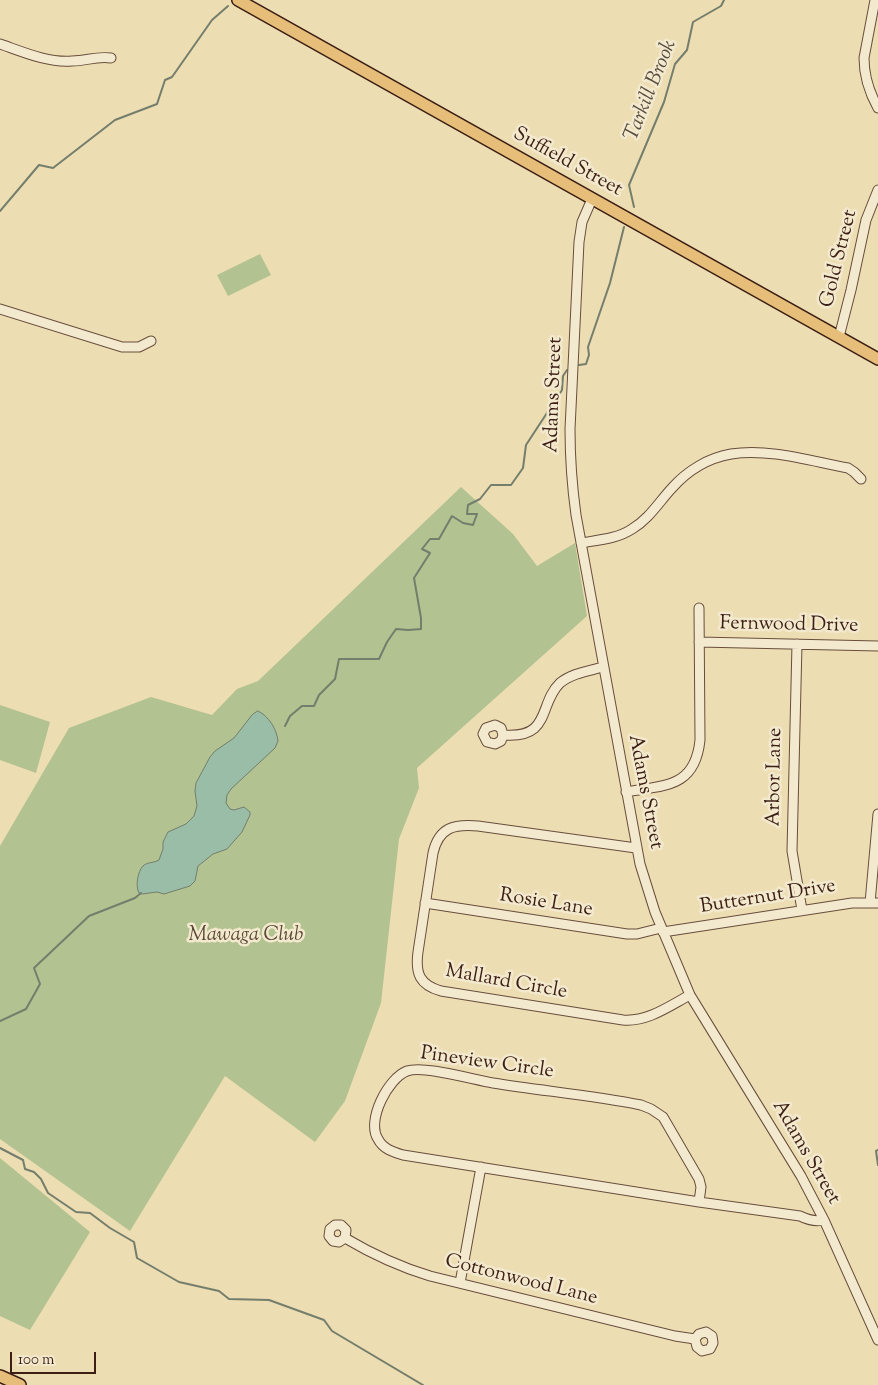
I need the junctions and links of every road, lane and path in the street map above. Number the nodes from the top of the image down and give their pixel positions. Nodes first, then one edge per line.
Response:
1 (238, 0) edge
2 (875, 0) edge
3 (0, 44) edge
4 (111, 58) dead end
5 (878, 108) edge
6 (878, 190) edge
7 (592, 199) junction
8 (0, 309) edge
9 (839, 337) junction
10 (151, 341) dead end
11 (878, 359) edge
12 (861, 479) dead end
13 (581, 543) junction
14 (699, 608) dead end
15 (699, 642) junction
16 (797, 644) junction
17 (878, 646) edge
18 (603, 667) junction
19 (503, 735) dead end
20 (626, 792) junction
21 (878, 814) edge
22 (636, 848) junction
23 (425, 903) junction
24 (874, 903) edge
25 (802, 910) junction
26 (662, 930) junction
27 (690, 995) junction
28 (482, 1168) junction
29 (699, 1202) junction
30 (814, 1203) junction
31 (800, 1216) junction
32 (824, 1220) junction
33 (345, 1238) dead end
34 (460, 1283) junction
35 (695, 1339) dead end
36 (878, 1340) edge
37 (0, 1376) edge
38 (20, 1385) edge

1 - 7 main road, Suffield Street
2 - 5 street
3 - 4 street
6 - 9 street, Gold Street
7 - 9 main road, Suffield Street
7 - 13 street, Adams Street
8 - 10 street
9 - 11 main road, Suffield Street
12 - 13 street
13 - 18 street, Adams Street
14 - 15 street
15 - 16 street, Fernwood Drive
15 - 20 street
16 - 17 street, Fernwood Drive
16 - 25 street, Arbor Lane
18 - 19 street
18 - 20 street, Adams Street
20 - 22 street, Adams Street
21 - 24 street
22 - 23 street, Mallard Circle
22 - 26 street, Adams Street
23 - 26 street, Rosie Lane
23 - 27 street, Mallard Circle
24 - 25 street, Butternut Drive
25 - 26 street, Butternut Drive
26 - 27 street, Adams Street
27 - 30 street, Adams Street
28 - 29 street, Pineview Circle
28 - 29 street, Pineview Circle
28 - 34 street
29 - 31 street, Pineview Circle
30 - 31 street
30 - 32 street, Adams Street
31 - 32 street, Pineview Circle
32 - 36 street, Adams Street
33 - 34 street, Cottonwood Lane
34 - 35 street, Cottonwood Lane
37 - 38 main road

